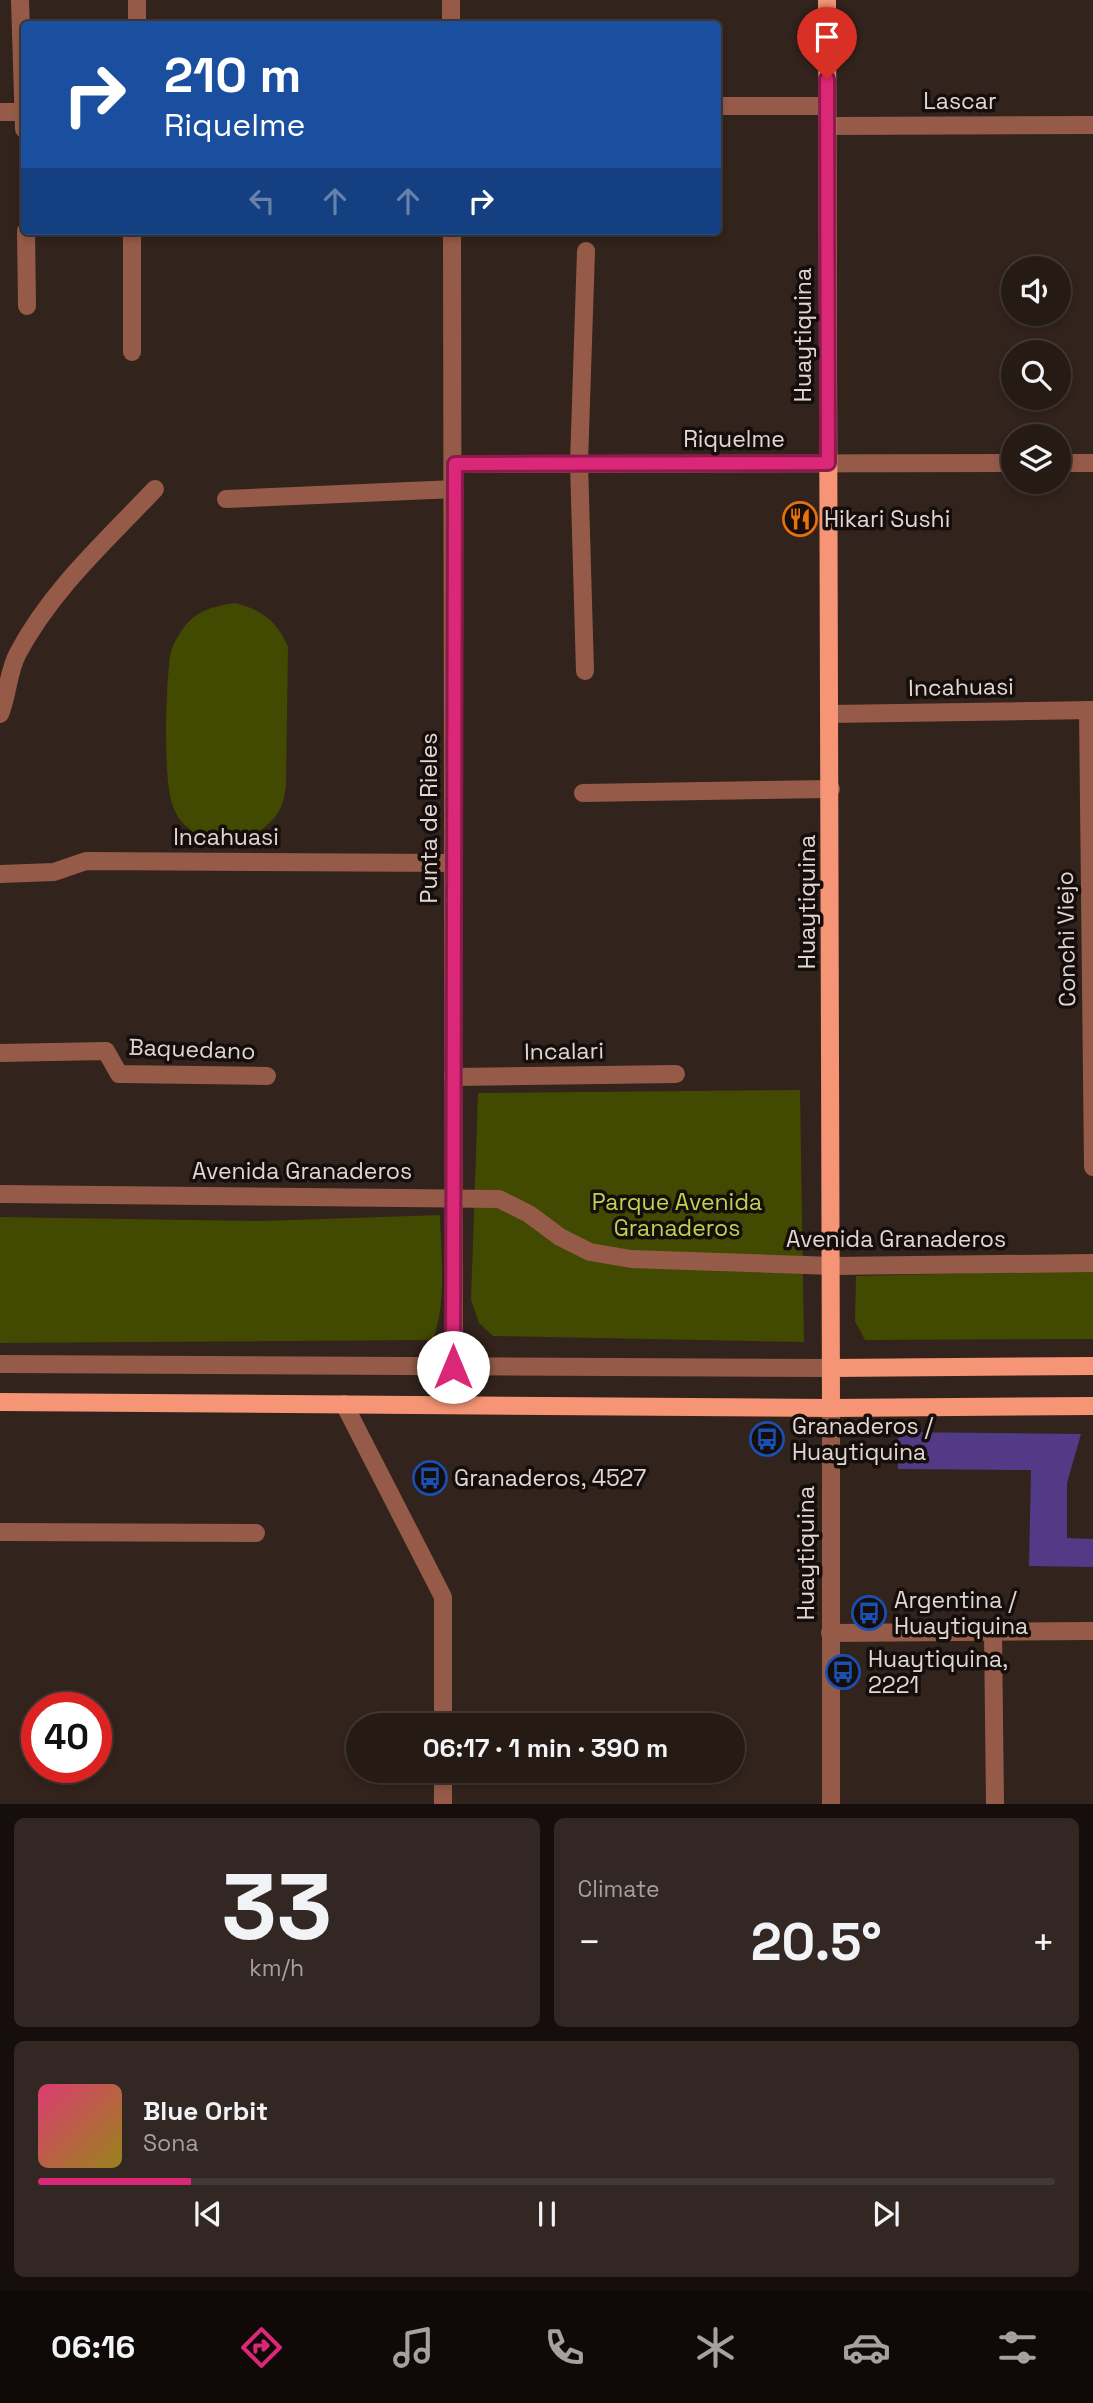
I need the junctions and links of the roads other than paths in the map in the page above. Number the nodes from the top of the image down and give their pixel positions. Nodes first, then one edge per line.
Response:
1 (20, 0) edge
2 (137, 0) edge
3 (451, 0) edge
4 (827, 0) edge
5 (137, 21) edge
6 (451, 21) edge
7 (21, 28) edge
8 (721, 106) edge
9 (827, 106) junction
10 (21, 112) edge
11 (0, 113) edge
12 (1093, 125) edge
13 (827, 126) junction
14 (26, 235) edge
15 (132, 235) edge
16 (452, 235) edge
17 (586, 251) dead end
18 (27, 306) dead end
19 (132, 352) dead end
20 (579, 463) junction
21 (828, 463) junction
22 (1001, 463) edge
23 (1071, 463) edge
24 (1093, 463) edge
25 (455, 464) junction
26 (155, 489) dead end
27 (455, 489) junction
28 (226, 499) dead end
29 (585, 671) dead end
30 (1090, 710) edge
31 (0, 714) edge
32 (830, 714) junction
33 (831, 789) junction
34 (583, 793) dead end
35 (453, 863) junction
36 (0, 874) edge
37 (1092, 1007) edge
38 (0, 1053) edge
39 (676, 1074) dead end
40 (267, 1076) dead end
41 (453, 1077) junction
42 (1093, 1167) edge
43 (0, 1194) edge
44 (453, 1196) junction
45 (1093, 1263) edge
46 (833, 1266) junction
47 (0, 1364) edge
48 (1093, 1366) edge
49 (453, 1367) junction
50 (831, 1368) junction
51 (0, 1402) edge
52 (344, 1404) junction
53 (454, 1405) junction
54 (1093, 1406) edge
55 (831, 1408) junction
56 (0, 1532) edge
57 (256, 1533) dead end
58 (1093, 1631) edge
59 (993, 1632) junction
60 (830, 1633) junction
61 (443, 1713) edge
62 (443, 1783) edge
63 (443, 1804) edge
64 (831, 1804) edge
65 (995, 1804) edge

1 - 7 street
2 - 5 street
3 - 6 street
4 - 9 main road, Huaytiquina
8 - 9 street
9 - 13 main road, Huaytiquina
10 - 11 street
12 - 13 street, Lascar
13 - 21 main road, Huaytiquina
14 - 18 street
15 - 19 street
16 - 25 street, Punta de Rieles
17 - 20 street
20 - 21 street, Riquelme
20 - 25 street, Riquelme
20 - 29 street
21 - 22 street, Riquelme
21 - 32 main road, Huaytiquina
23 - 24 street
25 - 27 street, Punta de Rieles
26 - 31 street
27 - 28 street
27 - 35 street, Punta de Rieles
30 - 32 street, Incahuasi
30 - 37 street, Conchi Viejo
32 - 33 main road, Huaytiquina
33 - 34 street
33 - 46 main road, Huaytiquina
35 - 36 street, Incahuasi
35 - 41 street, Punta de Rieles
37 - 42 street, Conchi Viejo
38 - 40 street, Baquedano
39 - 41 street, Incalari
41 - 44 street, Punta de Rieles
43 - 44 street, Avenida Granaderos
44 - 46 street, Avenida Granaderos
44 - 49 street, Punta de Rieles
45 - 46 street, Avenida Granaderos
46 - 50 main road, Huaytiquina
47 - 49 street
48 - 50 main road
49 - 50 street
49 - 53 street, Punta de Rieles
50 - 55 main road, Huaytiquina
51 - 52 main road
52 - 53 main road
52 - 61 street
53 - 55 main road
54 - 55 main road
55 - 60 street, Huaytiquina
56 - 57 street
58 - 59 street
59 - 60 street
59 - 65 street
60 - 64 street, Huaytiquina
62 - 63 street

